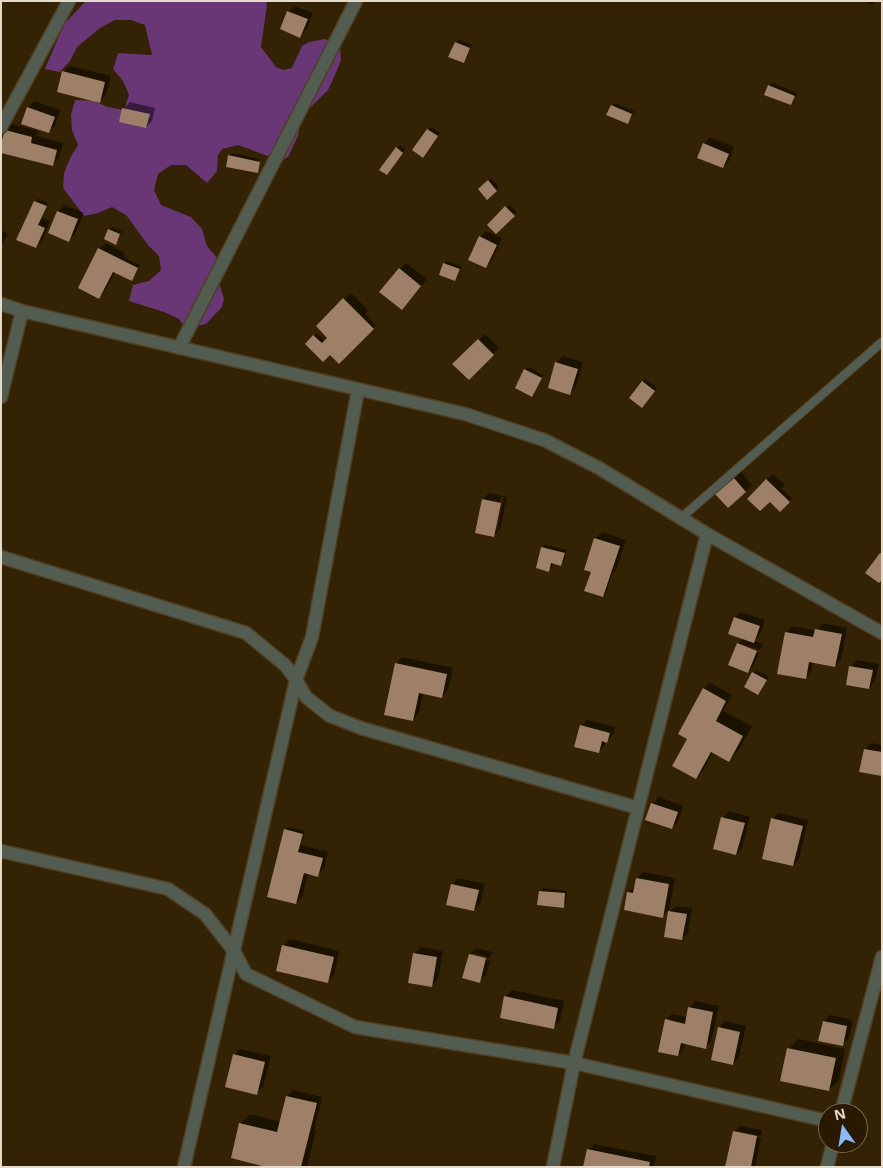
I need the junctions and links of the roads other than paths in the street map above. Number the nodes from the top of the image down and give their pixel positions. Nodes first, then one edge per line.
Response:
1 (69, 1) edge
2 (356, 1) edge
3 (1, 127) edge
4 (1, 304) edge
5 (22, 311) junction
6 (882, 342) edge
7 (180, 348) junction
8 (358, 390) junction
9 (1, 397) edge
10 (681, 518) junction
11 (707, 534) junction
12 (1, 556) edge
13 (882, 633) edge
14 (296, 680) junction
15 (638, 808) junction
16 (1, 851) edge
17 (234, 951) junction
18 (882, 957) edge
19 (574, 1063) junction
20 (844, 1103) edge
21 (818, 1119) edge
22 (830, 1153) edge
23 (184, 1167) edge
24 (553, 1167) edge
25 (827, 1167) edge

1 - 3 street
2 - 7 street
4 - 5 street
5 - 7 street
5 - 9 street
6 - 10 lane
7 - 8 street
8 - 10 street
8 - 14 street
10 - 11 street
11 - 13 street
11 - 15 street
12 - 14 street
14 - 15 street
14 - 17 street
15 - 19 street
16 - 17 street
17 - 19 street
17 - 23 street
18 - 20 street
19 - 21 street
19 - 24 street
22 - 25 street

